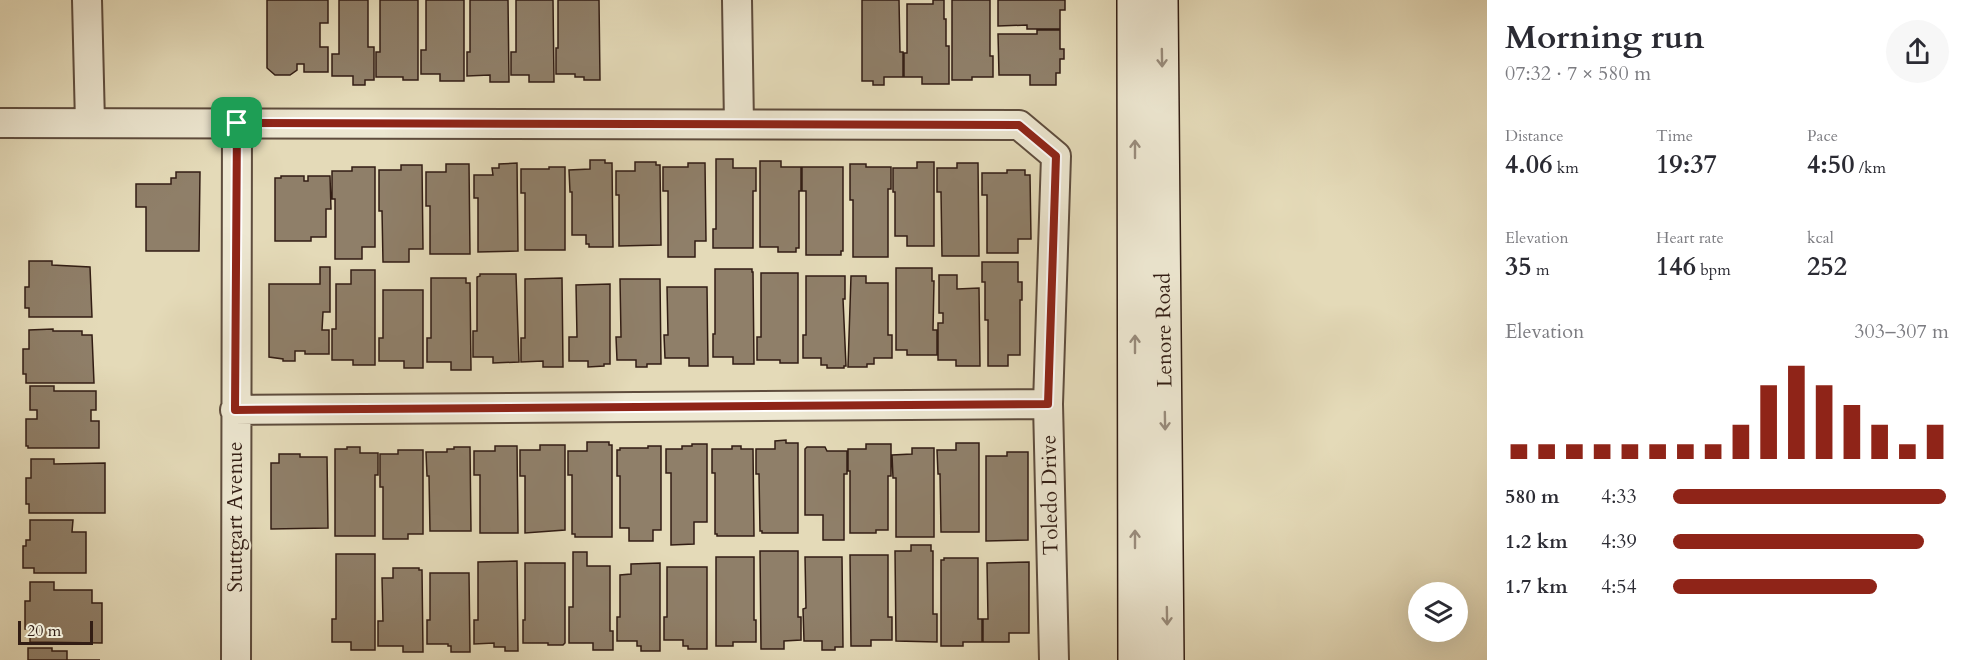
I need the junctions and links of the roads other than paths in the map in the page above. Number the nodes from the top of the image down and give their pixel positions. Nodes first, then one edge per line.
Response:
1 (87, 0) edge
2 (737, 0) edge
3 (1134, 0) edge
4 (1161, 0) edge
5 (0, 123) edge
6 (90, 123) junction
7 (237, 123) junction
8 (739, 124) junction
9 (1048, 404) junction
10 (235, 410) junction
11 (236, 660) edge
12 (1054, 660) edge
13 (1135, 660) edge
14 (1167, 660) edge

1 - 6 street
2 - 8 street
13 -> 3 street, Lenore Road
4 -> 14 street, Lenore Road
5 - 6 street, Toledo Drive
6 - 7 street, Toledo Drive
7 - 8 street, Toledo Drive
7 - 10 street, Stuttgart Avenue
8 - 9 street, Toledo Drive
9 - 10 street
9 - 12 street, Toledo Drive
10 - 11 street, Stuttgart Avenue

